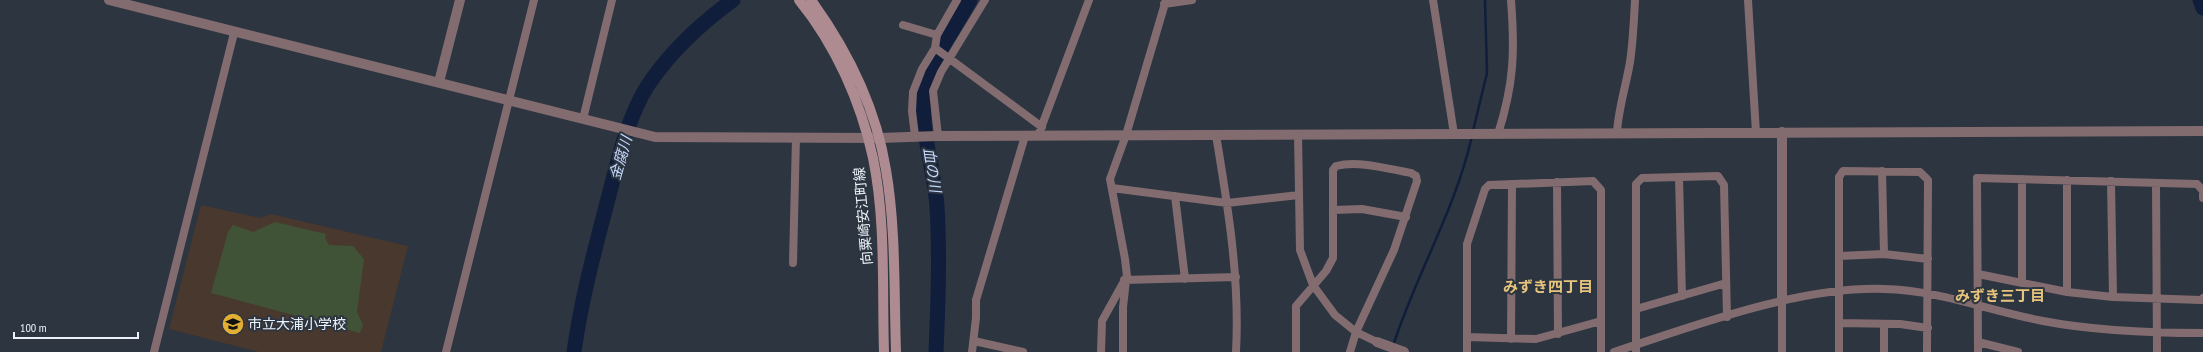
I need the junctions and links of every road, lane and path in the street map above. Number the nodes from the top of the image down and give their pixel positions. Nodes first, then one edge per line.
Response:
1 (109, 0) edge
2 (460, 0) edge
3 (534, 0) edge
4 (612, 0) edge
5 (798, 0) edge
6 (811, 0) edge
7 (957, 0) edge
8 (985, 0) edge
9 (1089, 0) edge
10 (1192, 0) edge
11 (1433, 0) edge
12 (1511, 0) edge
13 (1635, 0) edge
14 (1748, 0) edge
15 (1165, 2) edge
16 (903, 25) dead end
17 (826, 29) junction
18 (234, 33) junction
19 (937, 35) junction
20 (935, 48) junction
21 (950, 58) junction
22 (439, 82) junction
23 (509, 100) junction
24 (583, 119) junction
25 (2203, 130) edge
26 (1040, 131) junction
27 (1756, 132) junction
28 (1782, 132) junction
29 (1617, 133) junction
30 (1298, 134) junction
31 (1459, 134) junction
32 (1498, 134) junction
33 (1126, 135) junction
34 (1216, 135) junction
35 (915, 136) junction
36 (938, 136) junction
37 (1025, 136) junction
38 (796, 137) junction
39 (867, 138) junction
40 (880, 138) junction
41 (1882, 171) junction
42 (1679, 177) junction
43 (2022, 179) junction
44 (2067, 180) junction
45 (2112, 181) junction
46 (1557, 182) junction
47 (2156, 182) junction
48 (1512, 184) junction
49 (1112, 188) junction
50 (1299, 195) junction
51 (1175, 196) junction
52 (2203, 198) edge
53 (1227, 203) junction
54 (1333, 210) junction
55 (1406, 217) junction
56 (1884, 254) junction
57 (1839, 256) junction
58 (1928, 259) junction
59 (793, 263) dead end
60 (1978, 274) junction
61 (1236, 277) junction
62 (1185, 279) junction
63 (1125, 280) junction
64 (1726, 283) junction
65 (2022, 283) junction
66 (1313, 285) junction
67 (1839, 291) junction
68 (2067, 292) junction
69 (1928, 293) junction
70 (1682, 296) junction
71 (2113, 297) junction
72 (2203, 298) edge
73 (2157, 299) junction
74 (1782, 301) junction
75 (1978, 306) junction
76 (1636, 309) junction
77 (1726, 317) junction
78 (1601, 321) junction
79 (1839, 323) junction
80 (1884, 324) junction
81 (1928, 328) junction
82 (1356, 332) junction
83 (2157, 333) junction
84 (2203, 333) edge
85 (1558, 334) junction
86 (1467, 337) junction
87 (1511, 338) junction
88 (974, 341) junction
89 (1377, 342) joint
90 (1978, 342) junction
91 (1636, 348) edge
92 (1009, 351) edge
93 (154, 352) edge
94 (446, 352) edge
95 (884, 352) edge
96 (896, 352) edge
97 (972, 352) edge
98 (1023, 352) edge
99 (1101, 352) edge
100 (1123, 352) edge
101 (1236, 352) edge
102 (1296, 352) edge
103 (1350, 352) edge
104 (1404, 352) edge
105 (1467, 352) edge
106 (1601, 352) edge
107 (1614, 352) edge
108 (1782, 352) edge
109 (1839, 352) edge
110 (1884, 352) edge
111 (1928, 352) edge
112 (1978, 352) edge
113 (2018, 352) edge
114 (2157, 352) edge

1 - 18 street
2 - 22 street
3 - 23 street
4 - 24 street
5 - 17 main road, 向粟崎安江町線
6 - 17 main road, 向粟崎安江町線
7 - 19 street
8 - 21 street
9 - 26 street
10 - 15 street
11 - 31 street
12 - 32 street
13 - 29 street
14 - 27 street
15 - 33 street
16 - 19 street
17 - 39 main road, 向粟崎安江町線
17 - 40 main road, 向粟崎安江町線
18 - 22 street
18 - 93 street
19 - 20 street
20 - 21 street
20 - 35 street
21 - 26 street
21 - 36 street
22 - 23 street
23 - 24 street
23 - 94 street
24 - 38 street
25 - 28 street
26 - 33 street
26 - 37 street
27 - 28 street
27 - 29 street
28 - 74 street
29 - 32 street
30 - 31 street
30 - 34 street
30 - 50 street
31 - 32 street
33 - 34 street
33 - 49 street
34 - 53 street
35 - 36 street
35 - 40 street
36 - 37 street
37 - 88 street
38 - 39 street
38 - 59 street
39 - 40 street
39 - 95 main road, 向粟崎安江町線
40 - 96 main road, 向粟崎安江町線
41 - 56 street
41 - 57 street
41 - 58 street
42 - 64 street
42 - 70 street
42 - 76 street
43 - 44 street
43 - 60 street
43 - 65 street
44 - 45 street
44 - 68 street
45 - 47 street
45 - 71 street
46 - 48 street
46 - 78 street
46 - 85 street
47 - 52 street
47 - 73 street
48 - 86 street
48 - 87 street
49 - 51 street
49 - 63 street
50 - 53 street
50 - 66 street
51 - 53 street
51 - 62 street
53 - 61 street
54 - 55 street
54 - 55 street
54 - 66 street
55 - 82 street
56 - 57 street
56 - 58 street
57 - 67 street
58 - 69 street
60 - 65 street
60 - 75 street
61 - 62 street
61 - 101 street
62 - 63 street
63 - 99 street
63 - 100 street
64 - 70 street
64 - 77 street
65 - 68 street
66 - 82 street
66 - 102 street
67 - 69 street
67 - 74 street
67 - 79 street
68 - 71 street
69 - 75 street
69 - 81 street
70 - 76 street
71 - 73 street
72 - 73 street
73 - 83 street
74 - 77 street
74 - 108 street
75 - 83 street
75 - 90 street
76 - 91 street
77 - 91 street
78 - 85 street
78 - 106 street
79 - 80 street
79 - 109 street
80 - 81 street
80 - 110 street
81 - 111 street
82 - 89 street
82 - 103 street
83 - 84 street
83 - 114 street
85 - 87 street
86 - 87 street
86 - 105 street
88 - 92 street
88 - 97 street
89 - 104 street
90 - 112 street
90 - 113 street
91 - 107 street
92 - 98 street

